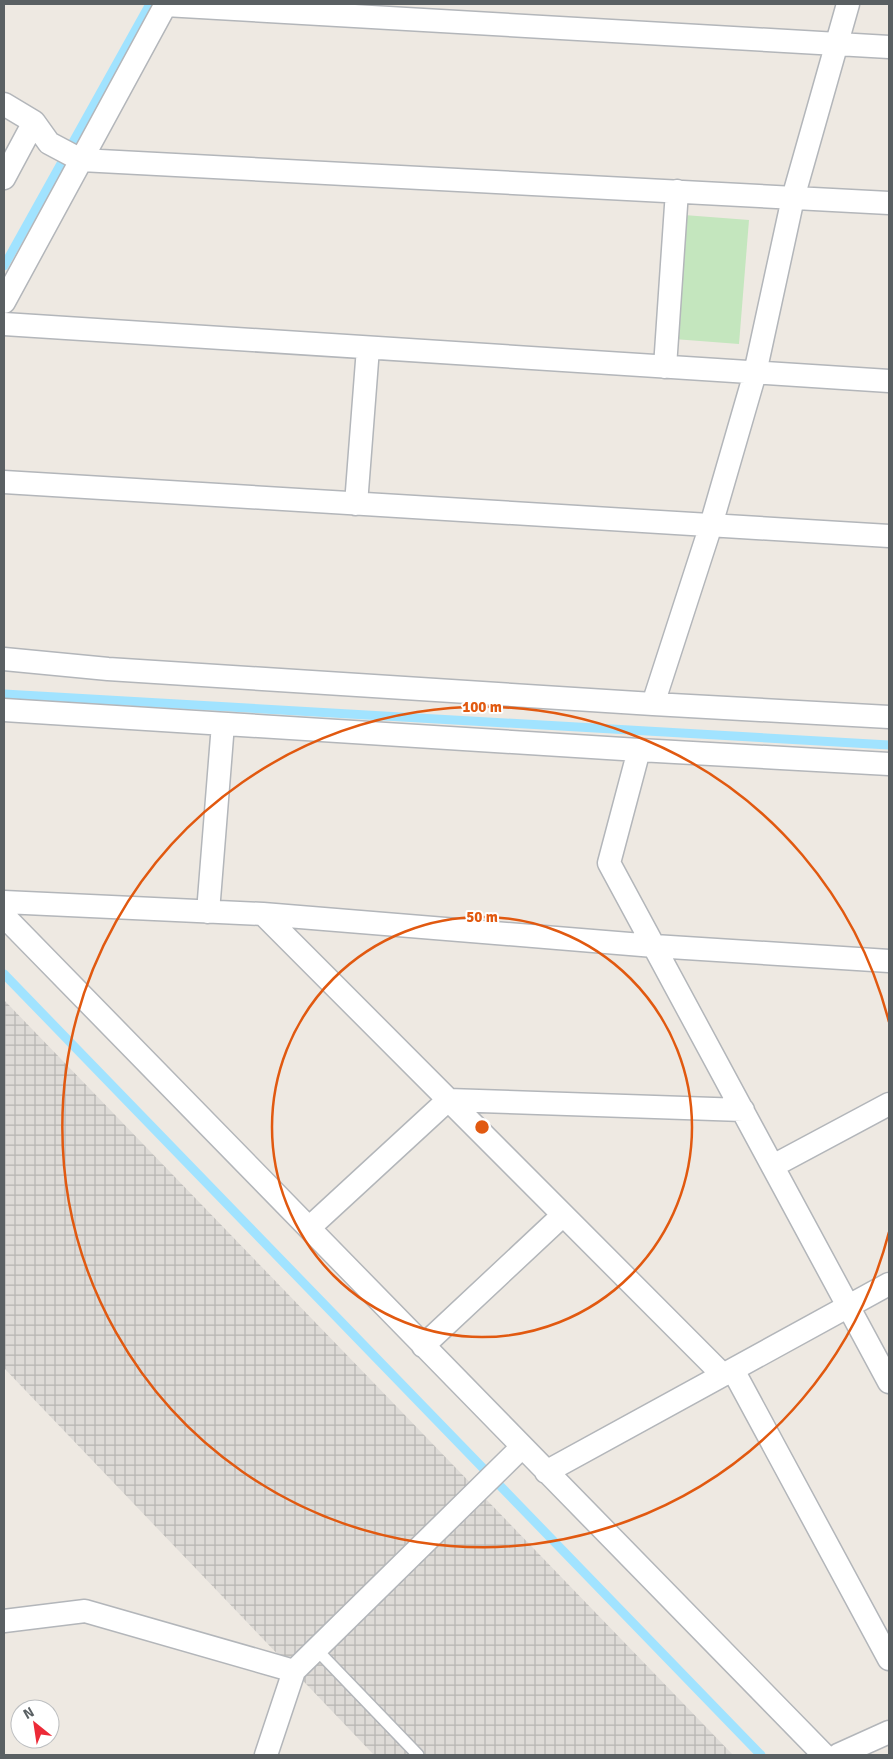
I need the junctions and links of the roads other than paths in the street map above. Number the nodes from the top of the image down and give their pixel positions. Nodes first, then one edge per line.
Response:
1 (848, 4) edge
2 (165, 5) edge
3 (837, 44) junction
4 (889, 47) edge
5 (4, 104) edge
6 (34, 122) junction
7 (76, 157) junction
8 (4, 178) edge
9 (677, 192) junction
10 (793, 198) junction
11 (889, 203) edge
12 (4, 302) edge
13 (4, 324) edge
14 (368, 348) junction
15 (666, 367) junction
16 (755, 373) junction
17 (889, 381) edge
18 (4, 482) edge
19 (356, 504) junction
20 (711, 525) junction
21 (889, 536) edge
22 (4, 659) edge
23 (654, 704) junction
24 (4, 710) edge
25 (889, 717) edge
26 (223, 724) junction
27 (639, 750) junction
28 (889, 764) edge
29 (4, 902) edge
30 (208, 912) junction
31 (263, 914) junction
32 (4, 916) edge
33 (654, 946) junction
34 (889, 961) edge
35 (448, 1100) junction
36 (889, 1104) edge
37 (743, 1110) junction
38 (773, 1166) junction
39 (563, 1215) junction
40 (309, 1228) junction
41 (889, 1284) edge
42 (848, 1307) junction
43 (423, 1346) junction
44 (728, 1372) junction
45 (889, 1382) edge
46 (516, 1452) junction
47 (546, 1472) junction
48 (4, 1621) edge
49 (316, 1649) junction
50 (889, 1659) edge
51 (294, 1671) junction
52 (889, 1732) edge
53 (266, 1755) edge
54 (418, 1755) edge
55 (824, 1755) edge
56 (838, 1755) edge

1 - 3 street
2 - 3 street
2 - 7 street
3 - 4 street
3 - 10 street
5 - 6 street
6 - 7 street
6 - 8 street
7 - 9 street
7 - 12 street
9 - 10 street
9 - 15 street
10 - 11 street
10 - 16 street
13 - 14 street
14 - 15 street
14 - 19 street
15 - 16 street
16 - 17 street
16 - 20 street
18 - 19 street
19 - 20 street
20 - 21 street
20 - 23 street
22 - 23 street
23 - 25 street
24 - 26 street
26 - 27 street
26 - 30 street
27 - 28 street
27 - 33 street
29 - 30 street
30 - 31 street
31 - 33 street
31 - 35 street
32 - 40 street
33 - 34 street
33 - 37 street
35 - 37 street
35 - 39 street
35 - 40 street
36 - 38 street
37 - 38 street
38 - 42 street
39 - 43 street
39 - 44 street
40 - 43 street
41 - 42 street
42 - 44 street
42 - 45 street
43 - 46 street
44 - 47 street
44 - 50 street
46 - 47 street
46 - 49 street
47 - 55 street
48 - 51 street
49 - 51 street
49 - 54 lane
51 - 53 street
52 - 56 street

